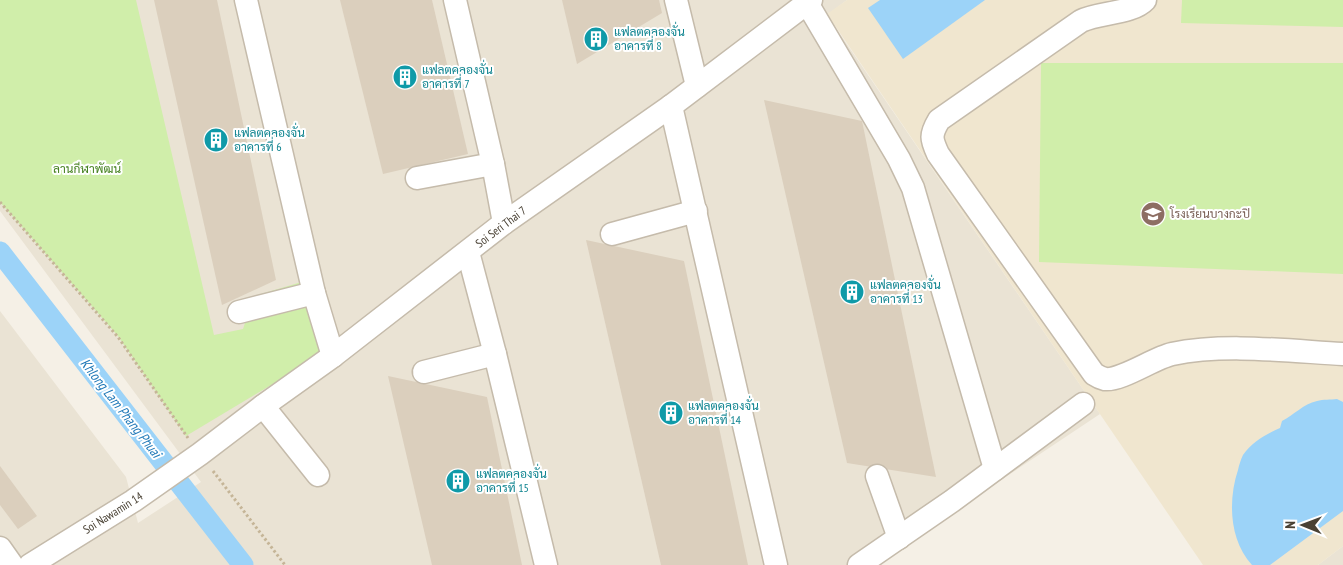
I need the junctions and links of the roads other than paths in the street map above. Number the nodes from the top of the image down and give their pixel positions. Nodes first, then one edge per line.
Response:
1 (246, 0) edge
2 (454, 0) edge
3 (676, 0) edge
4 (1145, 0) edge
5 (809, 2) edge
6 (697, 86) junction
7 (671, 106) junction
8 (493, 164) junction
9 (417, 178) dead end
10 (696, 211) junction
11 (504, 223) junction
12 (612, 234) dead end
13 (468, 252) junction
14 (314, 293) junction
15 (239, 312) dead end
16 (495, 354) junction
17 (1343, 354) edge
18 (333, 356) junction
19 (424, 372) dead end
20 (1083, 404) dead end
21 (263, 406) junction
22 (197, 456) joint
23 (995, 469) junction
24 (318, 475) dead end
25 (877, 476) dead end
26 (899, 538) junction
27 (0, 548) edge
28 (12, 565) edge
29 (30, 565) edge
30 (546, 565) edge
31 (776, 565) edge
32 (859, 565) edge

1 - 14 street
2 - 8 street
3 - 6 street
4 - 17 street
5 - 6 street, Soi Seri Thai 7
5 - 23 street
6 - 7 street, Soi Seri Thai 7
7 - 10 street
7 - 11 street, Soi Seri Thai 7
8 - 9 street
8 - 11 street
10 - 12 street
10 - 31 street
11 - 13 street, Soi Seri Thai 7
13 - 16 street
13 - 18 street, Soi Seri Thai 7
14 - 15 street
14 - 18 street
16 - 19 street
16 - 30 street
18 - 21 street, Soi Seri Thai 7
20 - 23 street
21 - 22 street, Soi Seri Thai 7
21 - 24 street
22 - 29 street, Soi Nawamin 14
23 - 26 street
25 - 26 street
26 - 32 street
27 - 28 street

